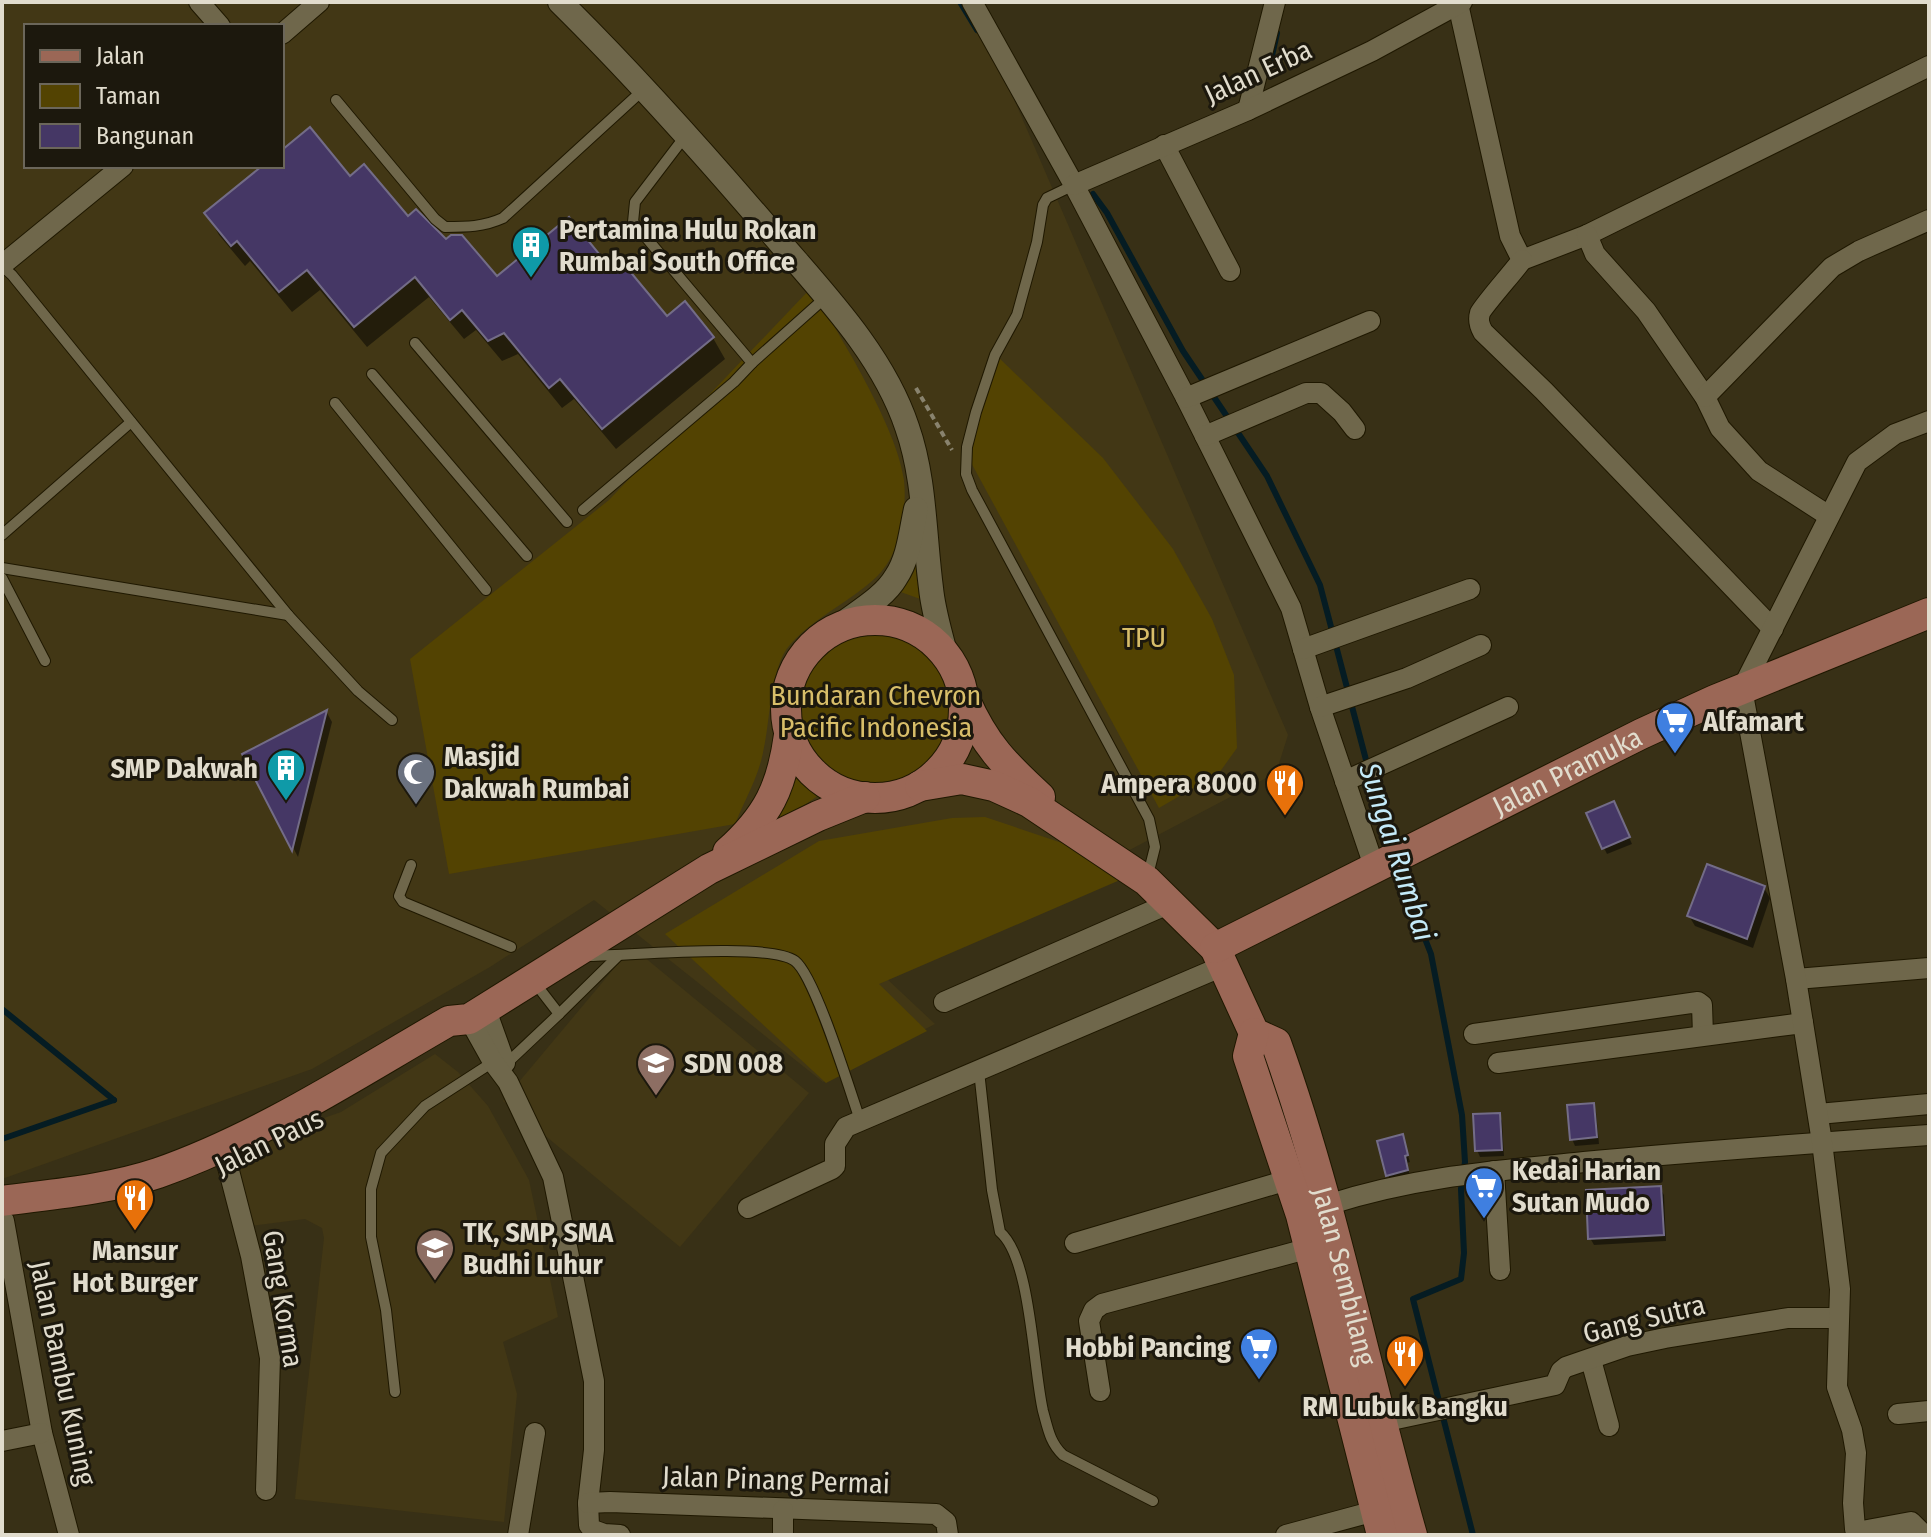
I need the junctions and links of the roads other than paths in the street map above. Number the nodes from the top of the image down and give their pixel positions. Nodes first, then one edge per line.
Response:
1 (199, 2) edge
2 (319, 2) edge
3 (560, 2) edge
4 (972, 2) edge
5 (1275, 2) edge
6 (1460, 3) edge
7 (218, 24) edge
8 (284, 32) edge
9 (1929, 66) edge
10 (645, 88) junction
11 (336, 100) dead end
12 (1248, 110) junction
13 (686, 135) junction
14 (1164, 145) junction
15 (121, 168) edge
16 (1074, 185) junction
17 (1929, 220) edge
18 (1587, 235) junction
19 (1522, 260) junction
20 (2, 265) edge
21 (1230, 271) dead end
22 (826, 297) junction
23 (1370, 321) dead end
24 (415, 343) dead end
25 (752, 363) junction
26 (372, 374) dead end
27 (1201, 392) junction
28 (1705, 397) junction
29 (335, 403) dead end
30 (1929, 421) edge
31 (131, 422) junction
32 (1223, 428) junction
33 (1355, 429) dead end
34 (921, 488) junction
35 (583, 510) dead end
36 (1829, 516) junction
37 (567, 522) dead end
38 (2, 535) edge
39 (527, 556) dead end
40 (2, 568) edge
41 (2, 578) edge
42 (1470, 589) dead end
43 (486, 590) dead end
44 (1929, 613) edge
45 (288, 615) junction
46 (837, 628) junction
47 (1773, 629) junction
48 (1481, 645) dead end
49 (1303, 649) junction
50 (945, 653) junction
51 (45, 661) dead end
52 (1742, 689) junction
53 (964, 699) junction
54 (1320, 707) junction
55 (1508, 707) dead end
56 (392, 720) dead end
57 (789, 735) junction
58 (1361, 774) junction
59 (920, 786) junction
60 (865, 797) junction
61 (1082, 836) junction
62 (411, 865) dead end
63 (709, 869) junction
64 (1375, 869) junction
65 (1147, 881) junction
66 (1168, 904) junction
67 (511, 947) dead end
68 (573, 956) junction
69 (618, 956) junction
70 (1219, 957) junction
71 (1929, 968) edge
72 (1796, 979) junction
73 (534, 981) junction
74 (944, 1002) dead end
75 (559, 1014) junction
76 (474, 1017) junction
77 (1803, 1023) junction
78 (1474, 1034) dead end
79 (1703, 1035) junction
80 (1259, 1044) junction
81 (1498, 1063) dead end
82 (502, 1069) junction
83 (978, 1069) junction
84 (1929, 1104) edge
85 (1818, 1114) junction
86 (860, 1120) junction
87 (1929, 1135) edge
88 (1822, 1142) junction
89 (228, 1167) junction
90 (1494, 1171) junction
91 (1291, 1179) junction
92 (1327, 1205) junction
93 (748, 1208) dead end
94 (3, 1214) edge
95 (1075, 1243) dead end
96 (1310, 1248) junction
97 (1500, 1270) dead end
98 (1839, 1318) junction
99 (1591, 1360) junction
100 (1100, 1391) dead end
101 (395, 1392) dead end
102 (1929, 1411) edge
103 (1898, 1414) dead end
104 (1382, 1422) junction
105 (1609, 1426) dead end
106 (42, 1433) junction
107 (535, 1433) dead end
108 (2, 1441) edge
109 (266, 1490) dead end
110 (1153, 1501) dead end
111 (588, 1503) junction
112 (783, 1510) junction
113 (1378, 1523) edge
114 (1854, 1532) edge
115 (69, 1535) edge
116 (518, 1535) edge
117 (620, 1535) edge
118 (783, 1535) edge
119 (948, 1535) edge
120 (1286, 1535) edge
121 (1412, 1535) edge
122 (1924, 1535) edge

1 - 7 street
2 - 8 street
3 - 10 street
4 - 16 street
5 - 12 street
6 - 12 street, Jalan Erba
6 - 19 street
9 - 18 street
10 - 11 lane
10 - 13 street
12 - 14 street, Jalan Erba
13 - 22 street
13 - 25 lane
14 - 16 street, Jalan Erba
14 - 21 street
15 - 20 street
16 - 27 street
16 - 65 lane
17 - 28 street
18 - 19 street
18 - 28 street
19 - 47 street
20 - 31 lane
22 - 25 lane
22 - 34 street
23 - 27 street
24 - 37 lane
25 - 35 lane
26 - 39 lane
27 - 32 street
28 - 36 street
29 - 43 lane
30 - 36 street
31 - 38 lane
31 - 45 lane
32 - 33 street
32 - 49 street
34 - 46 street
34 - 50 street
36 - 47 street
40 - 45 lane
41 - 51 lane
42 - 49 street
44 - 52 main road, Jalan Pramuka
45 - 56 lane
46 - 50 main road
46 - 57 main road
47 - 52 street
48 - 54 street
49 - 54 street
50 - 53 main road
52 - 64 main road, Jalan Pramuka
52 - 72 street
53 - 59 main road
53 - 61 main road, Jalan Sembilang
54 - 58 street
55 - 58 street
57 - 60 main road
57 - 63 main road, Jalan Paus
58 - 64 street
59 - 60 main road
59 - 61 main road, Jalan Sembilang
60 - 63 main road, Jalan Paus
61 - 65 main road, Jalan Sembilang
62 - 67 lane
63 - 68 main road, Jalan Paus
64 - 70 main road, Jalan Pramuka
65 - 66 main road, Jalan Sembilang
66 - 70 main road, Jalan Sembilang
66 - 74 street
68 - 69 lane
68 - 73 main road, Jalan Paus
69 - 75 lane
69 - 86 lane
70 - 80 main road, Jalan Sembilang
70 - 83 street
71 - 72 street
72 - 77 street
73 - 75 lane
73 - 76 main road, Jalan Paus
75 - 82 lane
76 - 82 street
76 - 89 main road, Jalan Paus
76 - 94 main road, Jalan Paus
77 - 79 street
77 - 85 street
78 - 79 street
79 - 81 street
80 - 91 main road, Jalan Sembilang
80 - 92 main road, Jalan Sembilang
82 - 101 lane
82 - 111 street
83 - 86 street
83 - 110 lane
84 - 85 street
85 - 88 street
86 - 93 street
87 - 88 street
88 - 90 street
88 - 98 street
89 - 94 main road, Jalan Paus
89 - 109 street, Gang Korma
90 - 92 street
90 - 97 street
91 - 95 street
91 - 96 main road, Jalan Sembilang
92 - 104 main road, Jalan Sembilang
94 - 106 street, Jalan Bambu Kuning
96 - 100 street
96 - 113 main road, Jalan Sembilang
98 - 99 street, Gang Sutra
98 - 114 street
99 - 104 street, Gang Sutra
99 - 105 street
102 - 103 street
104 - 121 main road, Jalan Sembilang
106 - 108 street
106 - 115 street, Jalan Bambu Kuning
107 - 116 street
111 - 112 street, Jalan Pinang Permai
111 - 117 street
112 - 118 street
112 - 119 street, Jalan Pinang Permai
113 - 120 street
114 - 122 street

